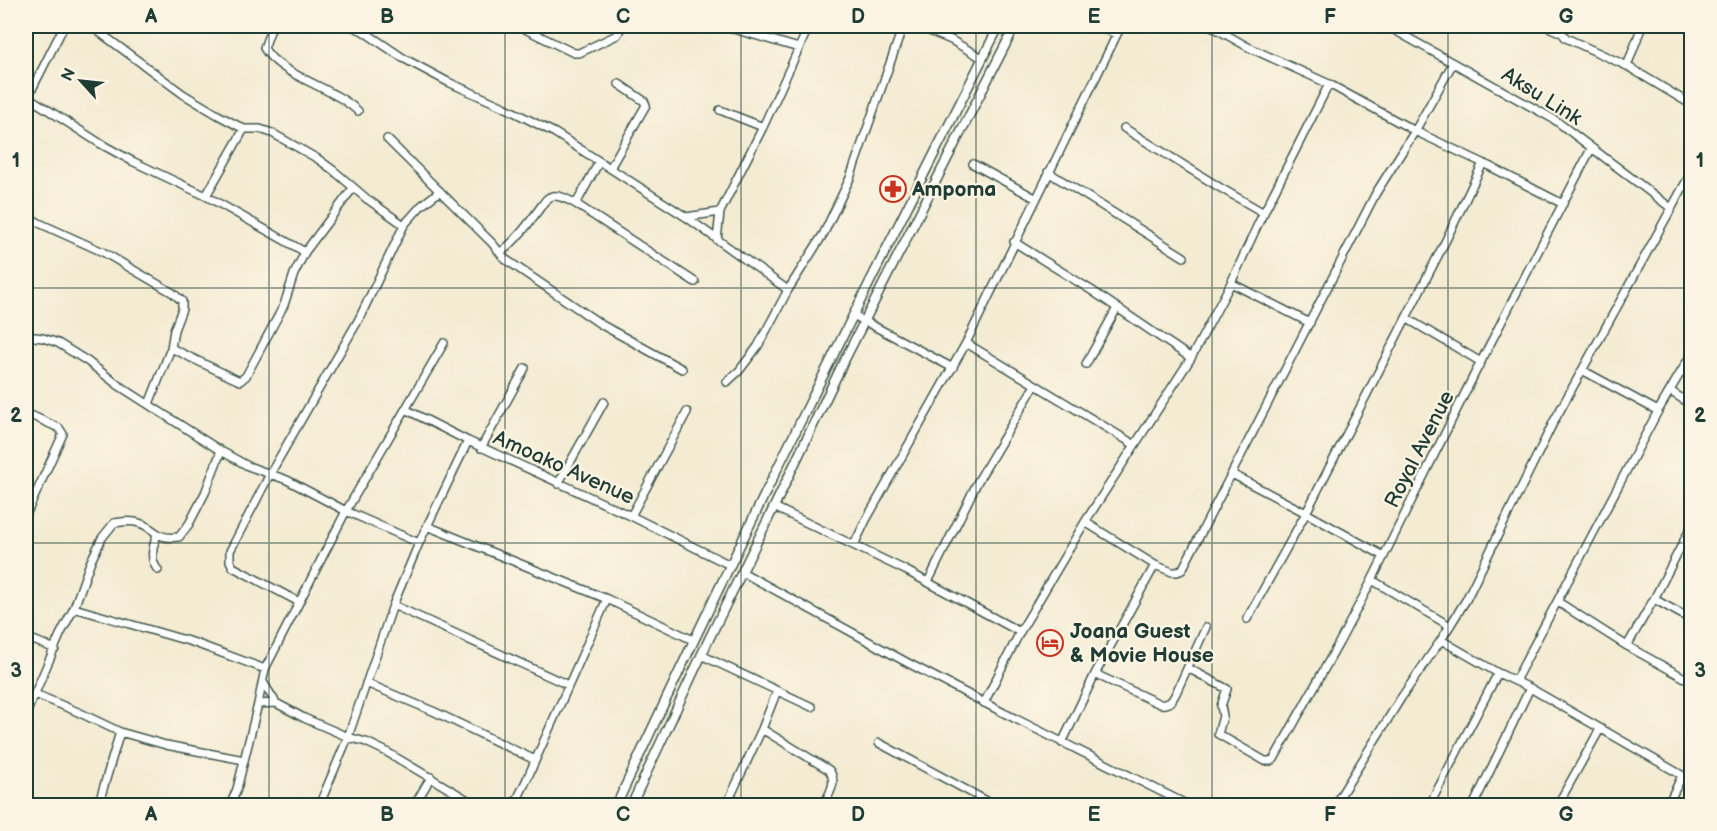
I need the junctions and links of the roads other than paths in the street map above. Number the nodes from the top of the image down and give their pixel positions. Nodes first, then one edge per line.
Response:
1 (64, 26) edge
2 (91, 26) edge
3 (272, 26) edge
4 (351, 26) edge
5 (519, 26) edge
6 (622, 26) edge
7 (723, 26) edge
8 (809, 26) edge
9 (903, 26) edge
10 (917, 26) edge
11 (999, 26) edge
12 (1015, 26) edge
13 (1098, 26) edge
14 (1120, 26) edge
15 (1211, 26) edge
16 (1387, 26) edge
17 (1406, 26) edge
18 (1546, 26) edge
19 (1642, 26) edge
20 (926, 27) edge
21 (1563, 29) edge
22 (1402, 33) junction
23 (1116, 34) junction
24 (799, 48) junction
25 (982, 58) junction
26 (1453, 63) junction
27 (1627, 66) junction
28 (619, 84) dead end
29 (1329, 84) junction
30 (26, 98) edge
31 (1692, 105) edge
32 (720, 110) dead end
33 (358, 111) dead end
34 (763, 127) junction
35 (1124, 128) dead end
36 (244, 129) junction
37 (1415, 131) junction
38 (387, 139) dead end
39 (1591, 148) junction
40 (599, 162) junction
41 (1483, 163) junction
42 (973, 164) dead end
43 (610, 168) junction
44 (1692, 171) edge
45 (1048, 172) junction
46 (353, 188) junction
47 (440, 191) junction
48 (206, 196) junction
49 (1035, 198) junction
50 (576, 204) junction
51 (1563, 204) junction
52 (1671, 208) junction
53 (720, 212) junction
54 (1264, 213) junction
55 (686, 217) junction
56 (27, 218) edge
57 (404, 225) junction
58 (717, 240) junction
59 (1014, 243) junction
60 (305, 252) junction
61 (500, 253) junction
62 (1184, 257) dead end
63 (695, 282) dead end
64 (1231, 283) junction
65 (788, 290) junction
66 (1117, 308) junction
67 (853, 315) junction
68 (1406, 318) junction
69 (865, 321) junction
70 (1310, 323) junction
71 (26, 336) edge
72 (444, 343) dead end
73 (966, 343) junction
74 (171, 348) junction
75 (1692, 353) edge
76 (1191, 358) junction
77 (1481, 362) junction
78 (1086, 364) dead end
79 (525, 368) dead end
80 (953, 368) junction
81 (682, 369) dead end
82 (1582, 370) junction
83 (727, 382) dead end
84 (1035, 385) junction
85 (1670, 390) junction
86 (604, 402) dead end
87 (149, 404) junction
88 (1692, 405) edge
89 (407, 410) junction
90 (1658, 411) junction
91 (687, 412) dead end
92 (26, 413) edge
93 (468, 441) junction
94 (1135, 445) junction
95 (481, 448) junction
96 (221, 451) junction
97 (270, 474) junction
98 (1232, 474) junction
99 (558, 484) junction
100 (26, 491) edge
101 (34, 495) junction
102 (774, 507) junction
103 (346, 511) junction
104 (1306, 513) junction
105 (26, 515) edge
106 (631, 516) junction
107 (1085, 522) junction
108 (1692, 525) edge
109 (427, 526) junction
110 (157, 534) junction
111 (419, 543) junction
112 (854, 545) junction
113 (1384, 556) junction
114 (730, 565) junction
115 (1155, 565) junction
116 (158, 570) dead end
117 (742, 572) junction
118 (1372, 580) junction
119 (927, 582) junction
120 (607, 599) junction
121 (1654, 599) junction
122 (299, 602) junction
123 (1558, 602) junction
124 (393, 604) junction
125 (74, 608) junction
126 (1247, 619) dead end
127 (1692, 620) edge
128 (1450, 626) junction
129 (1206, 627) dead end
130 (1020, 632) junction
131 (26, 637) edge
132 (693, 640) junction
133 (1440, 640) junction
134 (1628, 646) junction
135 (54, 649) junction
136 (701, 655) junction
137 (1188, 668) junction
138 (265, 669) junction
139 (1498, 673) junction
140 (1095, 674) junction
141 (1515, 681) junction
142 (263, 682) junction
143 (1692, 682) edge
144 (366, 683) junction
145 (568, 685) junction
146 (1530, 688) junction
147 (777, 691) junction
148 (35, 694) junction
149 (984, 702) junction
150 (276, 703) junction
151 (258, 704) junction
152 (812, 707) dead end
153 (26, 714) edge
154 (762, 729) junction
155 (1600, 729) junction
156 (120, 732) junction
157 (348, 737) junction
158 (879, 742) dead end
159 (1062, 742) junction
160 (244, 760) junction
161 (535, 760) junction
162 (1682, 776) junction
163 (431, 777) junction
164 (1692, 781) edge
165 (1561, 798) junction
166 (98, 806) edge
167 (230, 806) edge
168 (319, 806) edge
169 (414, 806) edge
170 (478, 806) edge
171 (514, 806) edge
172 (616, 806) edge
173 (631, 806) edge
174 (726, 806) edge
175 (824, 806) edge
176 (996, 806) edge
177 (1190, 806) edge
178 (1334, 806) edge
179 (1429, 806) edge
180 (1473, 806) edge
181 (1557, 806) edge
182 (1576, 806) edge
183 (1667, 806) edge

1 - 30 street
2 - 36 street
3 - 33 street
4 - 40 street
5 - 6 street
7 - 24 street
8 - 24 street
9 - 65 street
10 - 20 street
11 - 25 street
12 - 69 street
13 - 23 street
14 - 23 street
15 - 29 street
16 - 22 street, Aksu Link
17 - 22 street
18 - 21 street
19 - 27 street
20 - 25 street
21 - 27 street
22 - 26 street, Aksu Link
23 - 45 street
24 - 34 street
25 - 67 street
26 - 37 street
26 - 39 street, Aksu Link
27 - 31 street
28 - 43 street
29 - 37 street
29 - 54 street
30 - 48 street
32 - 34 street
34 - 53 street
35 - 54 street
36 - 46 street
36 - 48 street
37 - 41 street
37 - 70 street
38 - 47 street
39 - 51 street, Royal Avenue
39 - 52 street, Aksu Link
40 - 43 street
40 - 50 street
41 - 51 street
41 - 68 street
42 - 49 street
43 - 55 street
44 - 52 street
45 - 49 street
45 - 62 street
46 - 57 street
46 - 60 street
47 - 57 street
47 - 61 street
48 - 60 street
49 - 59 street
50 - 61 street
50 - 63 street
51 - 77 street, Royal Avenue
52 - 82 street
53 - 55 street
53 - 58 street
54 - 64 street
55 - 58 street
56 - 74 street
57 - 97 street
58 - 65 street
59 - 66 street
59 - 73 street
60 - 74 street
61 - 81 street
64 - 70 street
64 - 76 street
65 - 83 street
66 - 76 street
66 - 78 street
67 - 69 street
67 - 114 street
68 - 77 street
68 - 104 street
69 - 80 street
69 - 102 street
70 - 98 street
71 - 87 street
72 - 89 street
73 - 80 street
73 - 84 street
74 - 87 street
75 - 85 street
76 - 94 street
77 - 113 street, Royal Avenue
79 - 95 street
80 - 112 street
82 - 90 street
82 - 128 street
84 - 94 street
84 - 119 street
85 - 88 street
85 - 90 street
86 - 99 street
87 - 96 street
89 - 93 street
89 - 103 street
90 - 123 street
91 - 106 street
92 - 101 street
93 - 95 street, Amoako Avenue
93 - 109 street, Amoako Avenue
94 - 107 street
95 - 99 street, Amoako Avenue
96 - 97 street
96 - 110 street
97 - 103 street
97 - 122 street
98 - 104 street
98 - 115 street
99 - 106 street, Amoako Avenue
100 - 101 street
101 - 105 street
102 - 112 street
102 - 117 street
103 - 111 street
103 - 122 street
104 - 113 street
104 - 126 street
106 - 114 street, Amoako Avenue
107 - 115 street
107 - 130 street
108 - 121 street
109 - 111 street, Amoako Avenue
109 - 120 street
110 - 116 street
110 - 125 street
111 - 124 street, Amoako Avenue
112 - 119 street
113 - 118 street, Royal Avenue
114 - 132 street
115 - 140 street
117 - 136 street
117 - 149 street
118 - 128 street
118 - 137 street, Royal Avenue
119 - 130 street
120 - 132 street
120 - 145 street
121 - 127 street
121 - 134 street
122 - 138 street
123 - 134 street
123 - 141 street
124 - 144 street, Amoako Avenue
124 - 145 street
125 - 135 street
125 - 138 street
128 - 133 street
129 - 137 street
130 - 149 street
131 - 135 street
132 - 172 street
133 - 139 street
133 - 178 street
134 - 143 street
135 - 148 street
136 - 147 street
136 - 173 street
137 - 140 street
138 - 142 street
139 - 141 street
139 - 179 street
140 - 159 street
141 - 146 street
142 - 150 street
142 - 151 street
144 - 157 street, Amoako Avenue
144 - 161 street
145 - 161 street
146 - 155 street
146 - 180 street
147 - 152 street
147 - 154 street
148 - 153 street
148 - 156 street
149 - 159 street
150 - 151 street
150 - 157 street
151 - 160 street
154 - 174 street
154 - 175 street
155 - 162 street
155 - 165 street
156 - 160 street
156 - 166 street
157 - 163 street
157 - 168 street, Amoako Avenue
158 - 176 street
159 - 177 street
160 - 167 street
161 - 171 street
162 - 164 street
162 - 183 street
163 - 169 street
163 - 170 street
165 - 181 street
165 - 182 street

